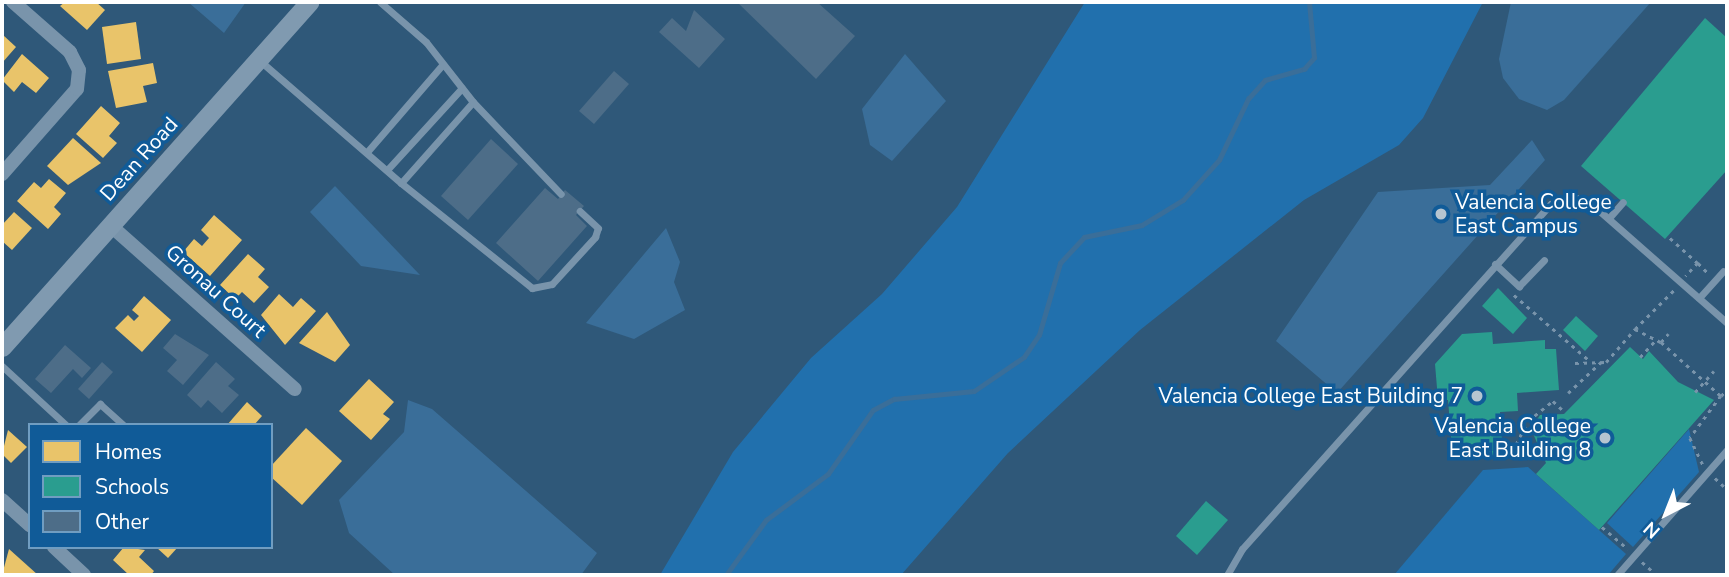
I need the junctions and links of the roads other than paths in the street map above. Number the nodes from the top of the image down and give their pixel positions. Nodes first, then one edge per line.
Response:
1 (13, 2) edge
2 (309, 2) edge
3 (380, 2) edge
4 (258, 60) junction
5 (443, 64) junction
6 (462, 88) junction
7 (473, 102) junction
8 (367, 152) junction
9 (387, 170) junction
10 (2, 174) edge
11 (401, 183) junction
12 (561, 194) dead end
13 (1623, 202) dead end
14 (580, 211) dead end
15 (1609, 218) junction
16 (110, 225) junction
17 (1544, 260) dead end
18 (1495, 264) junction
19 (1723, 271) dead end
20 (1699, 298) junction
21 (1727, 323) edge
22 (2, 347) edge
23 (2, 366) edge
24 (295, 389) dead end
25 (64, 423) edge
26 (81, 423) edge
27 (121, 423) edge
28 (1727, 450) edge
29 (2, 500) edge
30 (28, 523) edge
31 (56, 549) edge
32 (84, 575) edge
33 (1227, 575) edge
34 (1617, 575) edge

1 - 10 street
2 - 4 main road, Dean Road
3 - 5 lane
4 - 8 lane
4 - 16 main road, Dean Road
5 - 6 lane
5 - 8 lane
6 - 7 lane
6 - 9 lane
7 - 11 lane
7 - 12 lane
8 - 9 lane
9 - 11 lane
11 - 14 lane
13 - 15 lane
15 - 18 lane
15 - 20 lane
16 - 22 main road, Dean Road
16 - 24 street, Gronau Court
17 - 18 lane
18 - 33 lane
19 - 20 lane
20 - 21 lane
23 - 25 lane
26 - 27 lane
28 - 34 lane
29 - 30 street
31 - 32 street

